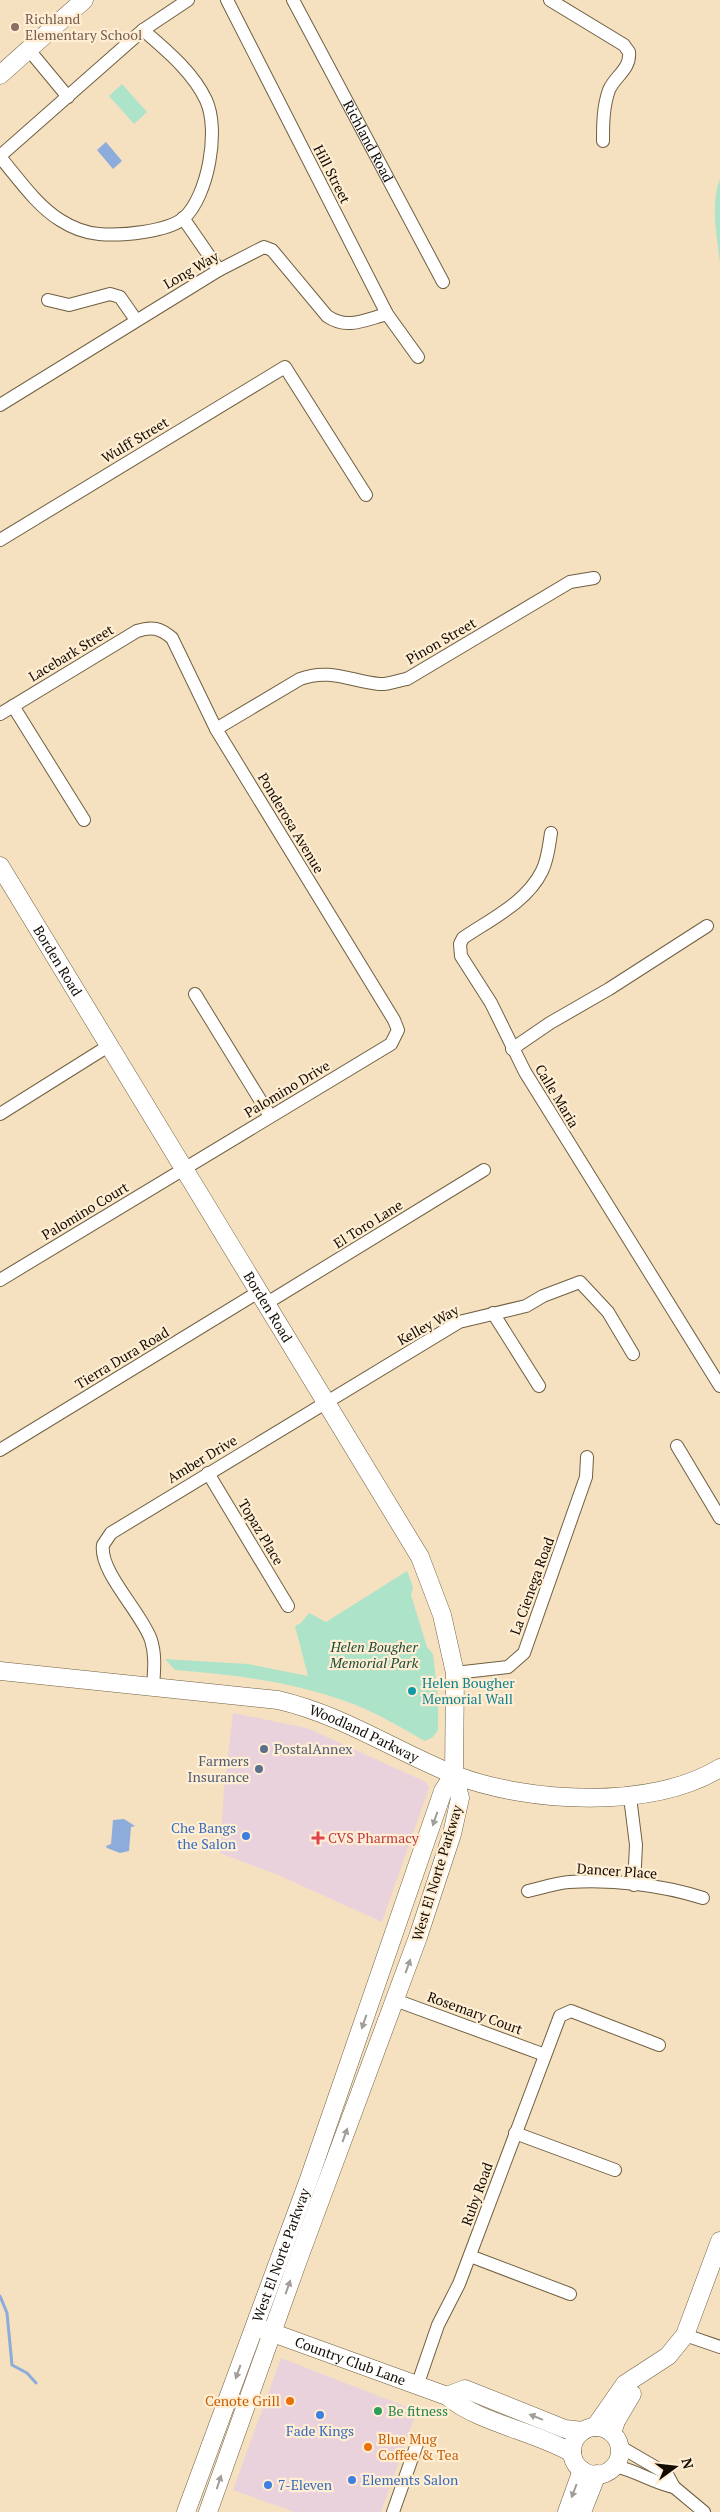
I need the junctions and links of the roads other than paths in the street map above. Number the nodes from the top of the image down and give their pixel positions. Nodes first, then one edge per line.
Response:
1 (84, 0) edge
2 (188, 0) edge
3 (227, 0) edge
4 (293, 0) edge
5 (550, 0) edge
6 (143, 30) junction
7 (28, 50) junction
8 (0, 75) edge
9 (68, 97) junction
10 (602, 141) dead end
11 (0, 157) edge
12 (183, 218) junction
13 (219, 270) junction
14 (443, 282) dead end
15 (48, 300) dead end
16 (387, 314) junction
17 (136, 320) junction
18 (418, 356) dead end
19 (0, 404) edge
20 (366, 495) dead end
21 (0, 540) edge
22 (594, 578) dead end
23 (161, 630) joint
24 (13, 706) junction
25 (0, 714) edge
26 (216, 729) junction
27 (84, 820) dead end
28 (551, 833) dead end
29 (0, 866) edge
30 (707, 926) dead end
31 (195, 994) dead end
32 (398, 1030) joint
33 (110, 1045) junction
34 (512, 1049) junction
35 (0, 1114) edge
36 (270, 1116) junction
37 (186, 1168) junction
38 (484, 1170) dead end
39 (0, 1280) edge
40 (264, 1297) junction
41 (493, 1313) junction
42 (633, 1354) dead end
43 (539, 1386) dead end
44 (720, 1386) edge
45 (326, 1402) junction
46 (677, 1446) dead end
47 (0, 1450) edge
48 (587, 1458) dead end
49 (208, 1473) junction
50 (720, 1518) edge
51 (288, 1606) dead end
52 (0, 1671) edge
53 (455, 1673) junction
54 (153, 1687) junction
55 (720, 1768) edge
56 (454, 1774) junction
57 (630, 1797) junction
58 (634, 1885) junction
59 (528, 1891) dead end
60 (703, 1898) dead end
61 (396, 2000) junction
62 (659, 2045) dead end
63 (545, 2055) junction
64 (515, 2133) junction
65 (615, 2170) dead end
66 (719, 2250) edge
67 (470, 2256) junction
68 (570, 2294) dead end
69 (254, 2327) junction
70 (272, 2333) junction
71 (685, 2335) junction
72 (720, 2347) edge
73 (417, 2386) junction
74 (447, 2396) junction
75 (602, 2434) junction
76 (418, 2441) dead end
77 (572, 2453) junction
78 (614, 2466) junction
79 (590, 2472) junction
80 (674, 2487) junction
81 (186, 2512) edge
82 (208, 2512) edge
83 (393, 2512) edge
84 (567, 2512) edge
85 (582, 2512) edge
86 (704, 2512) edge

1 - 7 main road
2 - 6 street
3 - 16 street, Hill Street
4 - 14 street, Richland Road
5 - 10 street
6 - 9 street
6 - 12 street
7 - 8 main road
7 - 9 street
9 - 11 street
11 - 12 street
12 - 13 street
13 - 16 street, Long Way
13 - 17 street, Long Way
15 - 17 street
16 - 18 street, Hill Street
17 - 19 street, Long Way
20 - 21 street, Wulff Street
22 - 26 street, Pinon Street
23 - 24 street, Lacebark Street
23 - 26 street, Ponderosa Avenue
24 - 25 street, Lacebark Street
24 - 27 street
26 - 32 street, Ponderosa Avenue
28 - 34 street, Calle Maria
29 - 33 main road, Borden Road
30 - 34 street
31 - 36 street
32 - 36 street, Palomino Drive
33 - 35 street
33 - 37 main road, Borden Road
34 - 44 street, Calle Maria
36 - 37 street, Palomino Drive
37 - 39 street, Palomino Court
37 - 40 main road, Borden Road
38 - 40 street, El Toro Lane
40 - 45 main road, Borden Road
40 - 47 street, Tierra Dura Road
41 - 42 street, Kelley Way
41 - 43 street
41 - 45 street, Kelley Way
45 - 49 street, Amber Drive
45 - 53 main road, Borden Road
46 - 50 street
48 - 53 street, La Cienega Road
49 - 51 street, Topaz Place
49 - 54 street, Amber Drive
52 - 54 main road, Woodland Parkway
53 - 56 main road, Borden Road
54 - 56 main road, Woodland Parkway
55 - 57 main road, Woodland Parkway
56 - 57 main road, Woodland Parkway
61 -> 56 main road, West El Norte Parkway
56 -> 69 main road, West El Norte Parkway
57 - 58 street
58 - 59 street, Dancer Place
58 - 60 street, Dancer Place
61 - 63 street, Rosemary Court
70 -> 61 main road, West El Norte Parkway
62 - 63 street, Ruby Road
63 - 64 street, Ruby Road
64 - 65 street
64 - 67 street, Ruby Road
66 - 71 main road
67 - 68 street
67 - 73 street, Ruby Road
69 - 70 main road, Country Club Lane
69 -> 81 main road, West El Norte Parkway
70 - 73 main road, Country Club Lane
82 -> 70 main road, West El Norte Parkway
71 - 72 street
71 - 75 main road
73 - 74 main road, Country Club Lane
75 -> 74 main road
74 - 77 main road, Country Club Lane
75 - 77 main road
75 - 78 main road
75 - 80 street
76 - 83 street
77 - 79 main road, Country Club Lane
78 - 79 main road
78 - 80 street
79 -> 84 main road
79 - 85 main road
80 - 86 street

